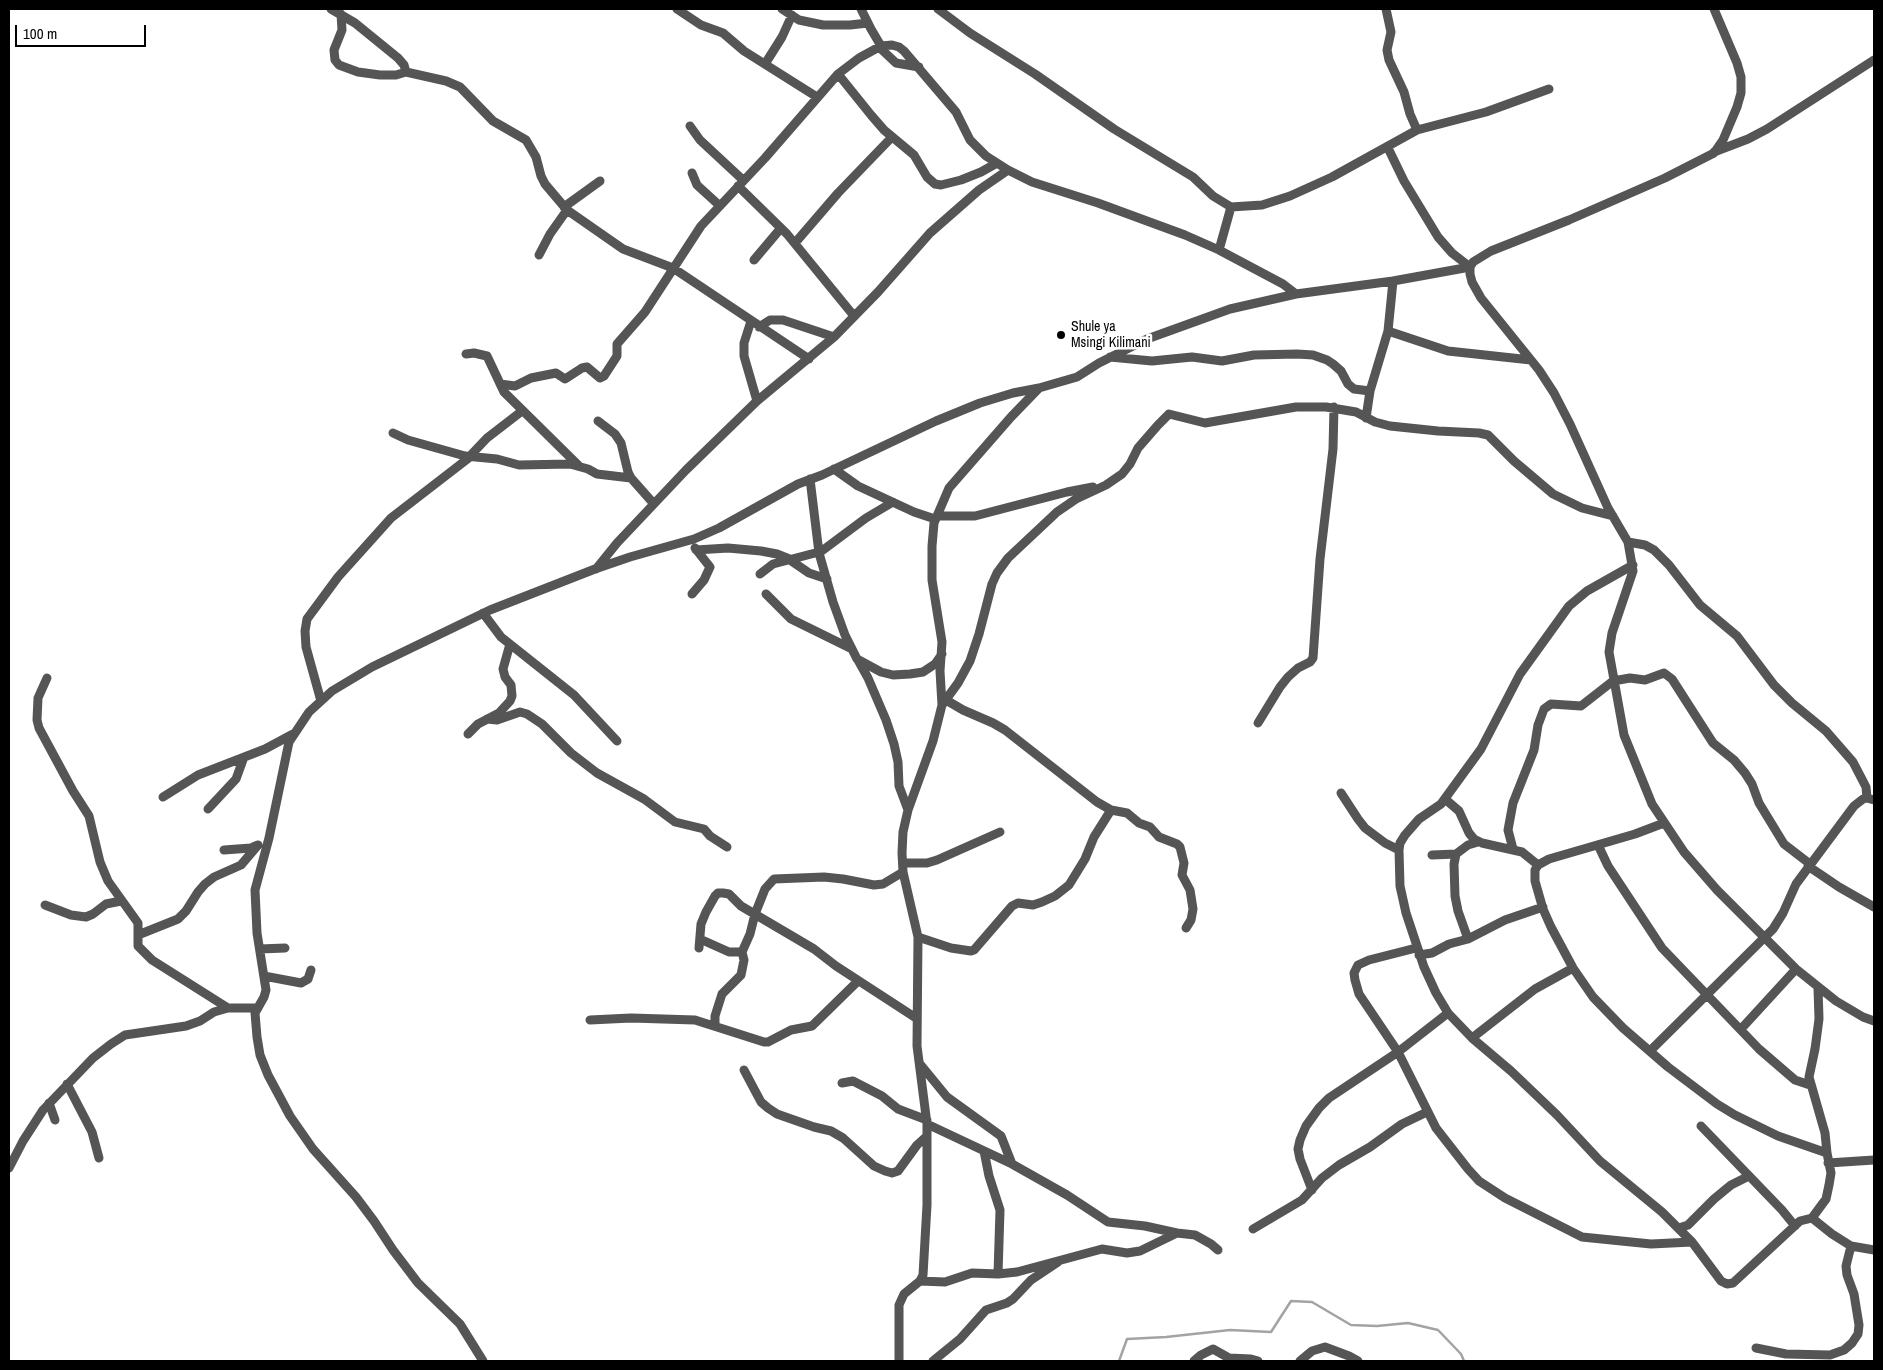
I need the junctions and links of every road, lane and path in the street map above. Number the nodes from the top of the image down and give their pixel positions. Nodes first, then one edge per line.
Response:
1 (331, 9) edge
2 (677, 9) edge
3 (782, 9) edge
4 (861, 9) edge
5 (938, 9) edge
6 (1386, 9) edge
7 (1714, 9) edge
8 (341, 14) junction
9 (792, 15) junction
10 (868, 23) junction
11 (880, 46) junction
12 (1874, 60) edge
13 (765, 64) junction
14 (919, 67) junction
15 (406, 72) junction
16 (838, 74) junction
17 (1549, 89) dead end
18 (817, 97) junction
19 (690, 126) dead end
20 (1417, 130) junction
21 (892, 137) junction
22 (1388, 148) junction
23 (1714, 153) junction
24 (996, 163) junction
25 (1008, 170) junction
26 (692, 173) dead end
27 (600, 181) dead end
28 (741, 183) junction
29 (720, 206) junction
30 (1231, 207) junction
31 (565, 208) junction
32 (781, 228) junction
33 (795, 243) junction
34 (1219, 250) junction
35 (539, 255) dead end
36 (754, 260) dead end
37 (1470, 267) junction
38 (673, 268) junction
39 (1393, 281) junction
40 (1296, 294) junction
41 (854, 316) junction
42 (755, 324) junction
43 (1388, 331) junction
44 (834, 338) junction
45 (466, 354) dead end
46 (1110, 357) junction
47 (809, 359) junction
48 (1531, 360) junction
49 (500, 384) junction
50 (1039, 388) junction
51 (1370, 391) junction
52 (757, 401) junction
53 (1334, 407) junction
54 (522, 411) junction
55 (1366, 418) junction
56 (598, 420) dead end
57 (393, 433) dead end
58 (470, 457) junction
59 (579, 466) junction
60 (834, 469) junction
61 (631, 478) junction
62 (810, 479) junction
63 (1106, 486) junction
64 (893, 502) junction
65 (654, 504) junction
66 (1613, 516) junction
67 (936, 517) junction
68 (689, 541) junction
69 (1628, 542) junction
70 (696, 550) junction
71 (819, 552) junction
72 (791, 560) junction
73 (1633, 565) junction
74 (595, 569) junction
75 (760, 574) dead end
76 (827, 579) junction
77 (692, 594) dead end
78 (766, 594) dead end
79 (483, 613) junction
80 (510, 644) junction
81 (852, 650) junction
82 (942, 654) junction
83 (857, 659) junction
84 (46, 678) dead end
85 (1613, 681) junction
86 (321, 701) junction
87 (944, 703) junction
88 (487, 719) junction
89 (1258, 723) dead end
90 (294, 734) junction
91 (468, 734) dead end
92 (617, 741) dead end
93 (244, 757) junction
94 (1341, 793) dead end
95 (163, 797) dead end
96 (1445, 799) junction
97 (1871, 799) edge
98 (208, 809) dead end
99 (908, 810) junction
100 (1111, 810) junction
101 (1664, 823) junction
102 (1000, 832) dead end
103 (269, 838) junction
104 (1478, 842) junction
105 (258, 845) junction
106 (1598, 845) junction
107 (727, 847) dead end
108 (224, 850) dead end
109 (1399, 850) junction
110 (1513, 850) junction
111 (1456, 854) junction
112 (1432, 855) dead end
113 (1538, 865) junction
114 (1809, 865) junction
115 (903, 867) junction
116 (121, 901) junction
117 (45, 905) dead end
118 (1542, 907) junction
119 (1874, 907) edge
120 (755, 914) junction
121 (1186, 928) dead end
122 (138, 935) junction
123 (918, 937) junction
124 (1764, 937) junction
125 (1468, 939) junction
126 (285, 948) dead end
127 (260, 949) junction
128 (1418, 951) junction
129 (742, 952) junction
130 (1573, 968) junction
131 (1796, 969) junction
132 (311, 970) dead end
133 (264, 976) junction
134 (858, 980) junction
135 (1818, 988) junction
136 (1707, 994) junction
137 (228, 1008) junction
138 (258, 1008) junction
139 (1448, 1013) junction
140 (916, 1018) junction
141 (590, 1020) dead end
142 (1874, 1021) edge
143 (715, 1026) junction
144 (1741, 1029) junction
145 (1472, 1038) junction
146 (1650, 1051) junction
147 (1398, 1052) junction
148 (919, 1062) junction
149 (744, 1070) dead end
150 (842, 1083) dead end
151 (68, 1084) junction
152 (1810, 1085) junction
153 (49, 1104) junction
154 (1427, 1112) junction
155 (55, 1120) dead end
156 (927, 1122) junction
157 (1701, 1126) dead end
158 (928, 1136) junction
159 (984, 1151) junction
160 (1827, 1153) junction
161 (99, 1158) dead end
162 (1874, 1160) edge
163 (1828, 1163) junction
164 (1012, 1164) junction
165 (9, 1168) edge
166 (1749, 1176) junction
167 (1312, 1190) junction
168 (1812, 1218) junction
169 (1795, 1226) junction
170 (1679, 1228) junction
171 (1254, 1229) dead end
172 (1177, 1234) junction
173 (1692, 1242) junction
174 (1851, 1246) junction
175 (1218, 1250) dead end
176 (1874, 1250) edge
177 (1061, 1259) junction
178 (998, 1274) junction
179 (920, 1281) junction
180 (1756, 1348) dead end
181 (483, 1361) edge
182 (899, 1361) edge
183 (933, 1361) edge
184 (1194, 1361) edge
185 (1258, 1361) edge
186 (1300, 1361) edge
187 (1358, 1361) edge

1 - 8 street
2 - 13 street
3 - 9 street
4 - 10 street
5 - 30 street
6 - 20 street
7 - 23 street
8 - 15 street
8 - 15 street
9 - 10 street
9 - 13 street
10 - 11 street
11 - 14 street
11 - 14 street
11 - 16 street
12 - 23 street
13 - 18 street
14 - 24 street
15 - 31 street
16 - 18 street
16 - 21 street
17 - 20 street
18 - 28 street
19 - 28 street
20 - 22 street
21 - 24 street
21 - 33 street
22 - 30 street
22 - 37 street
23 - 37 street
24 - 25 street
25 - 34 street
25 - 41 street
26 - 29 street
27 - 31 street
28 - 29 street
28 - 32 street
29 - 38 street
30 - 34 street
31 - 35 street
31 - 38 street
32 - 33 street
32 - 36 street
33 - 41 street
34 - 40 street
37 - 39 street
37 - 48 street
38 - 42 street
38 - 49 street
39 - 40 street
39 - 43 street
40 - 46 street
41 - 44 street
42 - 44 street
42 - 47 street
42 - 52 street
43 - 48 street
43 - 51 street
44 - 47 street
45 - 49 street
46 - 50 street
46 - 51 street
47 - 52 street
48 - 66 street
49 - 54 street
50 - 60 street
50 - 67 street
51 - 55 street
52 - 65 street
53 - 55 street
53 - 63 street
53 - 89 street
54 - 58 street
54 - 59 street
55 - 66 street
56 - 61 street
57 - 58 street
58 - 59 street
58 - 86 street
59 - 61 street
60 - 62 street
60 - 64 street
61 - 65 street
62 - 68 street
62 - 71 street
63 - 67 street
63 - 87 street
64 - 67 street
64 - 71 street
65 - 74 street
66 - 69 street
67 - 82 street
68 - 70 street
68 - 74 street
69 - 73 street
69 - 97 street
70 - 72 street
70 - 77 street
71 - 72 street
71 - 76 street
72 - 75 street
72 - 76 street
73 - 85 street
73 - 96 street
74 - 79 street
76 - 81 street
78 - 81 street
79 - 80 street
79 - 86 street
80 - 88 street
80 - 92 street
81 - 83 street
82 - 83 street
82 - 87 street
83 - 99 street
84 - 116 street
85 - 101 street
85 - 110 street
85 - 114 street
86 - 90 street
87 - 99 street
87 - 100 street
88 - 91 street
88 - 107 street
90 - 93 street
90 - 103 street
93 - 95 street
93 - 98 street
94 - 109 street
96 - 104 street
96 - 109 street
97 - 114 street
99 - 115 street
100 - 121 street
100 - 123 street
101 - 106 street
101 - 124 street
102 - 115 street
103 - 105 street
103 - 127 street
104 - 110 street
104 - 111 street
105 - 108 street
105 - 122 street
106 - 113 street
106 - 136 street
109 - 128 street
110 - 113 street
111 - 112 street
111 - 125 street
113 - 118 street
114 - 119 street
114 - 124 street
115 - 120 street
115 - 123 street
116 - 117 street
116 - 122 street
118 - 125 street
118 - 130 street
120 - 129 street
120 - 129 street
120 - 134 street
122 - 137 street
123 - 140 street
124 - 131 street
124 - 136 street
125 - 128 street
126 - 127 street
127 - 133 street
128 - 139 street
128 - 147 street
129 - 143 street
130 - 145 street
130 - 146 street
131 - 135 street
131 - 144 street
132 - 133 street
133 - 138 street
134 - 140 street
134 - 143 street
135 - 142 street
135 - 152 street
136 - 144 street
136 - 146 street
137 - 138 street
137 - 151 street
138 - 181 street
139 - 145 street
139 - 147 street
140 - 148 street
141 - 143 street
144 - 152 street
145 - 170 street
146 - 160 street
147 - 154 street
147 - 167 street
148 - 156 street
148 - 164 street
149 - 158 street
150 - 156 street
151 - 153 street
151 - 161 street
152 - 160 street
153 - 155 street
153 - 165 street
154 - 167 street
154 - 173 street
156 - 158 street
156 - 159 street
157 - 166 street
158 - 179 street
159 - 164 street
159 - 178 street
160 - 163 street
162 - 163 street
163 - 168 street
164 - 172 street
166 - 169 street
166 - 170 street
167 - 171 street
168 - 169 street
168 - 174 street
169 - 173 street
170 - 173 street
172 - 175 street
172 - 177 street
174 - 176 street
174 - 180 street
177 - 178 street
177 - 183 street
178 - 179 street
179 - 182 street
184 - 185 street
186 - 187 street

